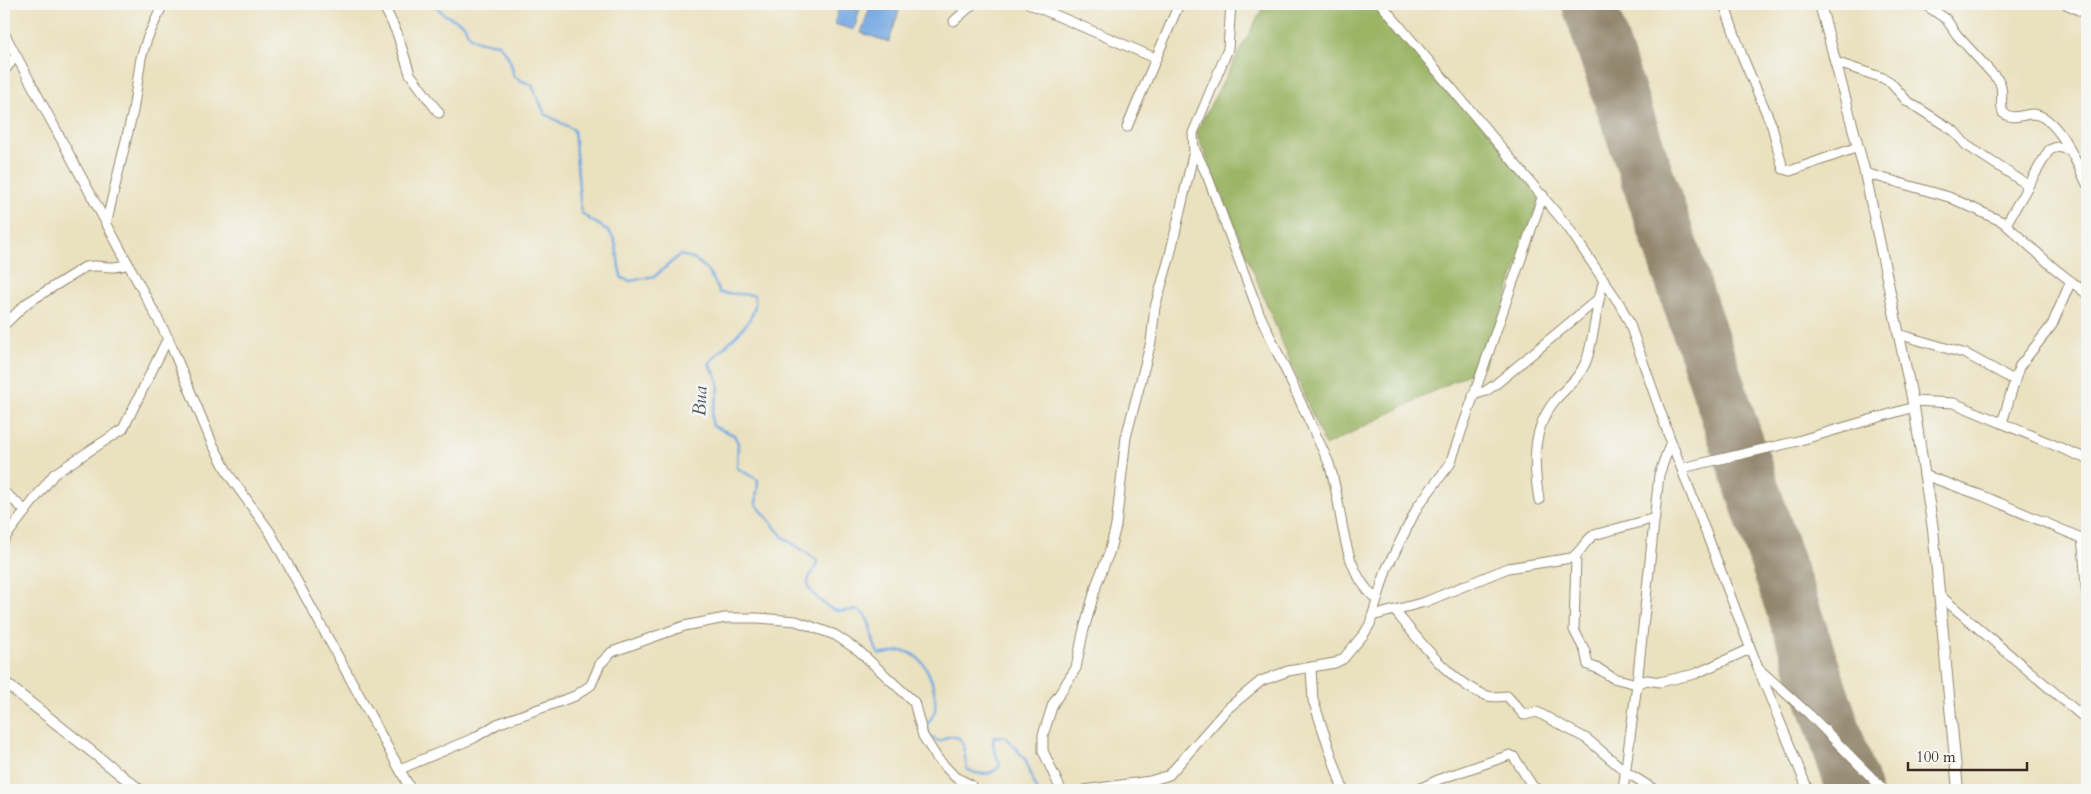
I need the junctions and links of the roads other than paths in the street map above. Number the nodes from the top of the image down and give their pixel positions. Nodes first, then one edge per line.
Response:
1 (163, 4) edge
2 (383, 4) edge
3 (973, 4) edge
4 (1030, 4) edge
5 (1179, 4) edge
6 (1231, 4) edge
7 (1381, 4) edge
8 (1724, 4) edge
9 (1820, 4) edge
10 (1924, 4) edge
11 (2066, 4) edge
12 (2087, 14) edge
13 (954, 21) dead end
14 (4, 33) edge
15 (16, 56) junction
16 (1155, 58) junction
17 (1835, 62) junction
18 (4, 71) edge
19 (440, 113) dead end
20 (1127, 127) dead end
21 (1194, 147) junction
22 (1858, 147) junction
23 (2069, 150) junction
24 (1865, 173) junction
25 (2087, 184) edge
26 (2028, 185) junction
27 (1543, 195) junction
28 (106, 224) junction
29 (2006, 224) junction
30 (128, 264) junction
31 (1604, 280) junction
32 (2071, 281) junction
33 (2087, 294) edge
34 (1597, 300) junction
35 (4, 326) edge
36 (1898, 334) junction
37 (168, 338) junction
38 (2014, 380) junction
39 (1473, 395) junction
40 (1913, 404) junction
41 (2002, 423) junction
42 (1671, 441) junction
43 (2087, 460) edge
44 (1682, 468) junction
45 (1924, 475) junction
46 (4, 492) edge
47 (1538, 500) dead end
48 (26, 511) junction
49 (1655, 518) junction
50 (2084, 538) edge
51 (4, 539) edge
52 (1576, 555) junction
53 (2087, 594) edge
54 (1939, 595) junction
55 (1377, 600) junction
56 (1395, 611) junction
57 (1372, 616) junction
58 (1750, 649) junction
59 (1758, 668) junction
60 (1310, 669) junction
61 (4, 682) edge
62 (1637, 684) junction
63 (2087, 720) edge
64 (400, 769) junction
65 (1626, 772) junction
66 (971, 785) dead end
67 (1532, 789) edge
68 (140, 790) edge
69 (411, 790) edge
70 (1061, 790) edge
71 (1084, 790) edge
72 (1344, 790) edge
73 (1417, 790) edge
74 (1623, 790) edge
75 (1655, 790) edge
76 (1808, 790) edge
77 (1884, 790) edge
78 (1958, 790) edge

1 - 28 street
2 - 19 street
3 - 13 street
4 - 16 street
5 - 16 street
6 - 21 street
7 - 27 street
8 - 22 street
9 - 17 street
10 - 23 street
11 - 12 street
14 - 15 street
15 - 18 street
15 - 28 street
16 - 20 street
17 - 22 street
17 - 26 street
21 - 55 street
21 - 70 street
22 - 24 street
23 - 25 street
23 - 26 street
24 - 29 street
24 - 36 street
26 - 29 street
27 - 31 street
27 - 39 street
28 - 30 street
29 - 32 street
30 - 35 street
30 - 37 street
31 - 34 street
31 - 42 street
32 - 33 street
32 - 38 street
34 - 39 street
34 - 47 street
36 - 38 street
36 - 40 street
37 - 48 street
37 - 64 street
38 - 41 street
39 - 55 street
40 - 41 street
40 - 44 street
40 - 45 street
41 - 43 street
42 - 44 street
42 - 49 street
44 - 58 street
45 - 50 street
45 - 54 street
46 - 48 street
48 - 51 street
49 - 52 street
49 - 62 street
50 - 53 street
52 - 56 street
52 - 62 street
54 - 63 street
54 - 78 street
55 - 57 street
56 - 57 street
56 - 65 street
57 - 60 street
58 - 59 street
58 - 62 street
59 - 76 street
59 - 77 street
60 - 71 street
60 - 72 street
61 - 68 street
62 - 65 street
64 - 66 street
64 - 69 street
65 - 74 street
65 - 75 street
67 - 73 street

